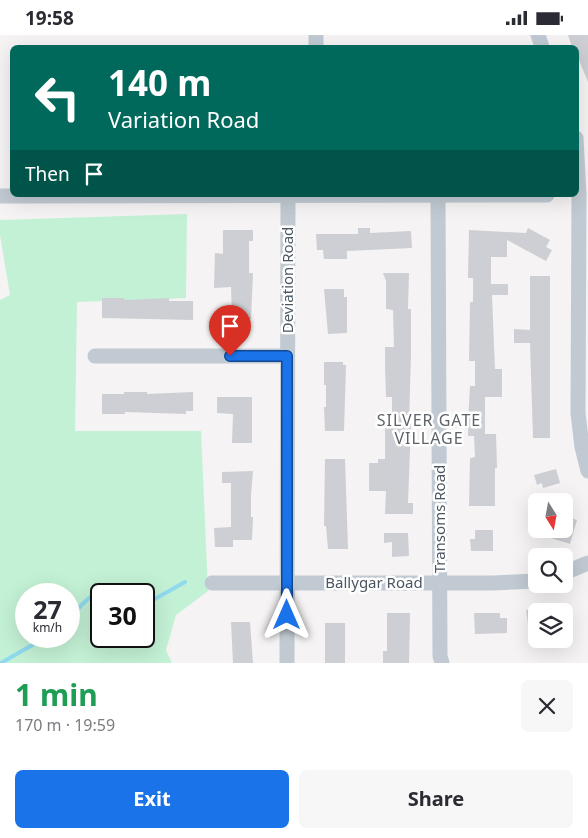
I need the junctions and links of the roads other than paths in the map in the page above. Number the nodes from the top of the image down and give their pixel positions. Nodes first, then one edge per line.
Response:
1 (579, 172) edge
2 (581, 195) edge
3 (288, 197) edge
4 (438, 197) edge
5 (287, 356) junction
6 (95, 357) dead end
7 (588, 471) edge
8 (588, 563) edge
9 (573, 569) edge
10 (528, 581) edge
11 (440, 582) junction
12 (212, 583) dead end
13 (287, 583) junction
14 (287, 663) edge
15 (442, 663) edge

1 - 2 street
2 - 7 street
3 - 5 street, Deviation Road
4 - 11 street, Transoms Road
5 - 6 street
5 - 13 street, Deviation Road
8 - 9 street
10 - 11 street, Ballygar Road
11 - 13 street, Ballygar Road
11 - 15 street, Transoms Road
12 - 13 street, Ballygar Road
13 - 14 street, Deviation Road

